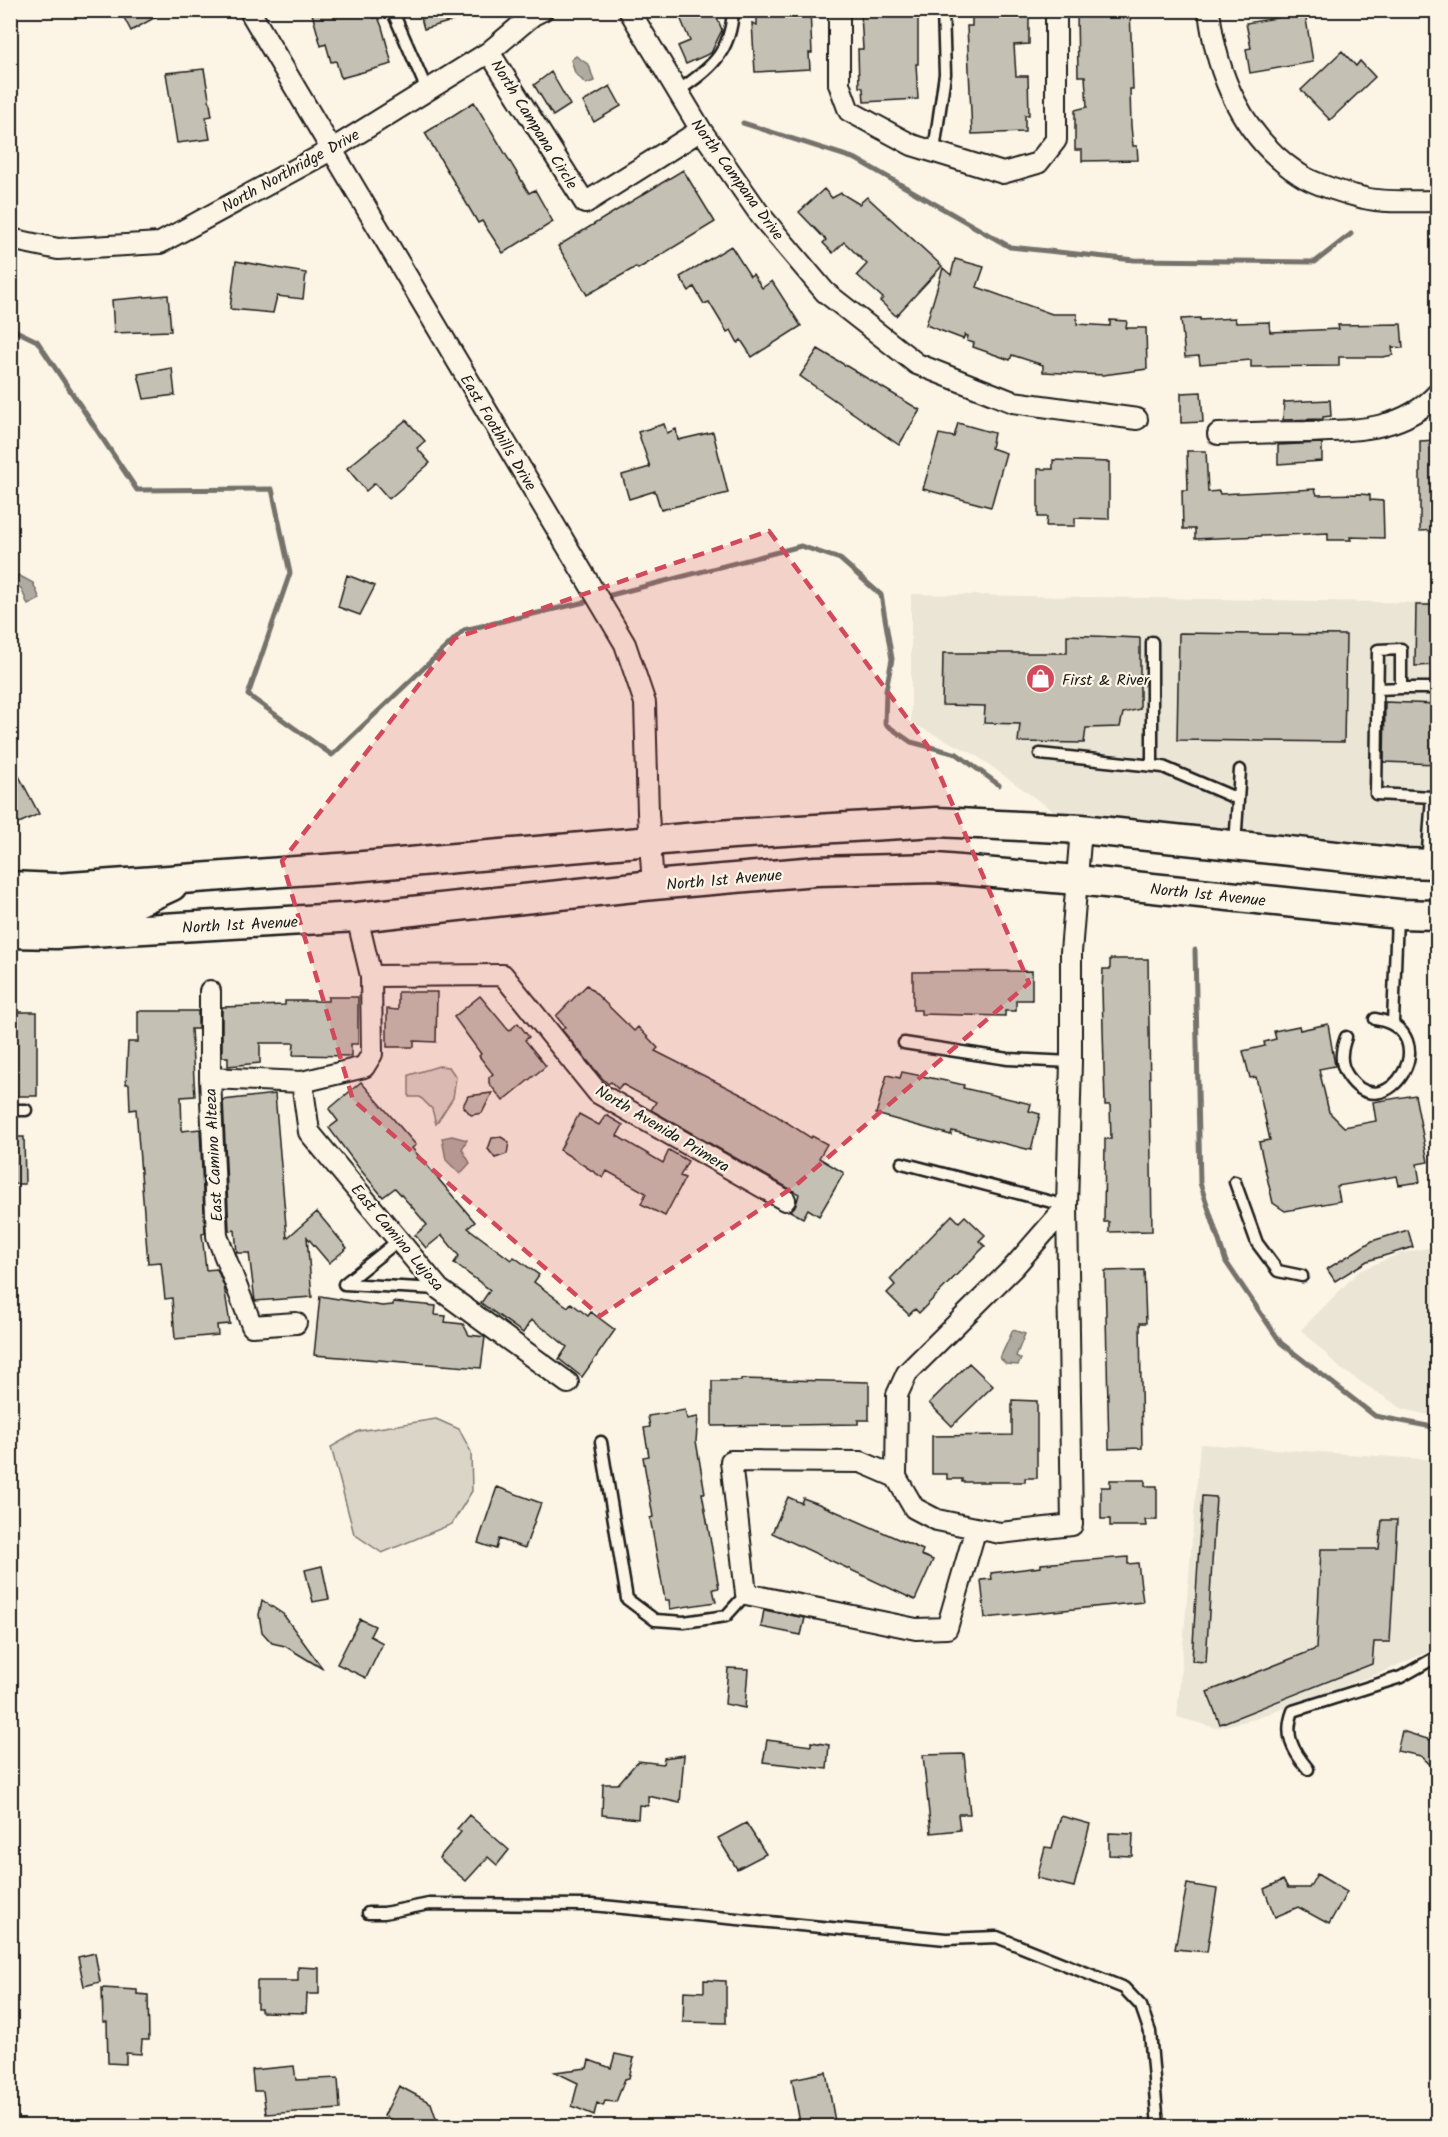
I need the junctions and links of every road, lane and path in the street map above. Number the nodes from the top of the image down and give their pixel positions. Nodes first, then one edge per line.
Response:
1 (249, 10) edge
2 (392, 10) edge
3 (629, 10) edge
4 (734, 10) edge
5 (838, 10) edge
6 (943, 10) edge
7 (1056, 10) edge
8 (1209, 10) edge
9 (536, 12) edge
10 (489, 52) junction
11 (428, 90) junction
12 (678, 91) junction
13 (701, 130) junction
14 (331, 150) junction
15 (934, 151) junction
16 (1437, 201) edge
17 (10, 238) edge
18 (1437, 393) edge
19 (1137, 419) dead end
20 (1218, 434) dead end
21 (1152, 642) dead end
22 (1401, 688) junction
23 (1437, 688) edge
24 (1378, 689) junction
25 (1040, 754) dead end
26 (1152, 765) junction
27 (1240, 770) dead end
28 (1435, 797) edge
29 (1238, 799) junction
30 (1081, 830) junction
31 (650, 841) junction
32 (1235, 846) junction
33 (1432, 864) edge
34 (187, 878) junction
35 (1077, 880) junction
36 (653, 885) junction
37 (10, 886) edge
38 (10, 908) edge
39 (1397, 913) junction
40 (1437, 915) edge
41 (357, 917) junction
42 (10, 933) edge
43 (371, 975) junction
44 (210, 991) dead end
45 (1376, 1019) dead end
46 (1394, 1023) junction
47 (1346, 1037) dead end
48 (904, 1043) dead end
49 (1071, 1062) junction
50 (210, 1078) junction
51 (302, 1082) junction
52 (10, 1110) edge
53 (26, 1110) dead end
54 (902, 1163) dead end
55 (1235, 1182) dead end
56 (785, 1200) dead end
57 (1067, 1206) junction
58 (399, 1240) junction
59 (1302, 1276) dead end
60 (439, 1289) junction
61 (296, 1323) dead end
62 (568, 1383) dead end
63 (601, 1442) dead end
64 (896, 1477) junction
65 (976, 1528) junction
66 (746, 1594) junction
67 (1437, 1656) edge
68 (1308, 1769) dead end
69 (368, 1913) dead end
70 (1158, 2127) edge

1 - 14 street, East Foothills Drive
2 - 11 lane
3 - 12 street, North Campana Drive
4 - 12 lane
5 - 15 street
6 - 15 lane
7 - 15 street
8 - 16 street
9 - 10 street, North Northridge Drive
10 - 11 street, North Northridge Drive
10 - 13 street, North Campana Circle
11 - 14 street, North Northridge Drive
12 - 13 street, North Campana Drive
13 - 19 street, North Campana Drive
14 - 17 street, North Northridge Drive
14 - 31 street, East Foothills Drive
18 - 20 street
21 - 26 lane
22 - 23 lane
22 - 24 lane
22 - 24 lane
24 - 28 lane
25 - 26 lane
26 - 29 lane
27 - 29 lane
28 - 33 lane
29 - 32 lane
30 - 31 main road
30 - 32 main road
30 - 35 street
31 - 34 main road
31 - 36 street, East Foothills Drive
32 - 33 main road
34 - 37 main road
34 - 38 main road
35 - 36 main road, North 1st Avenue
35 - 39 main road, North 1st Avenue
35 - 49 street
36 - 41 main road, North 1st Avenue
39 - 40 main road, North 1st Avenue
39 - 46 lane
41 - 42 main road, North 1st Avenue
41 - 43 street, East Camino Alteza
43 - 51 street, East Camino Alteza
43 - 56 street, North Avenida Primera
44 - 50 street, East Camino Alteza
45 - 46 lane
46 - 47 lane
48 - 49 lane
49 - 57 street
50 - 51 street, East Camino Alteza
50 - 61 street, East Camino Alteza
51 - 58 street, East Camino Lujosa
52 - 53 lane
54 - 57 lane
55 - 59 lane
57 - 64 street
57 - 65 street
58 - 60 street, East Camino Lujosa
58 - 60 lane
60 - 62 street, East Camino Lujosa
63 - 66 lane
64 - 65 street
64 - 66 street
65 - 66 street
67 - 68 lane
69 - 70 lane

